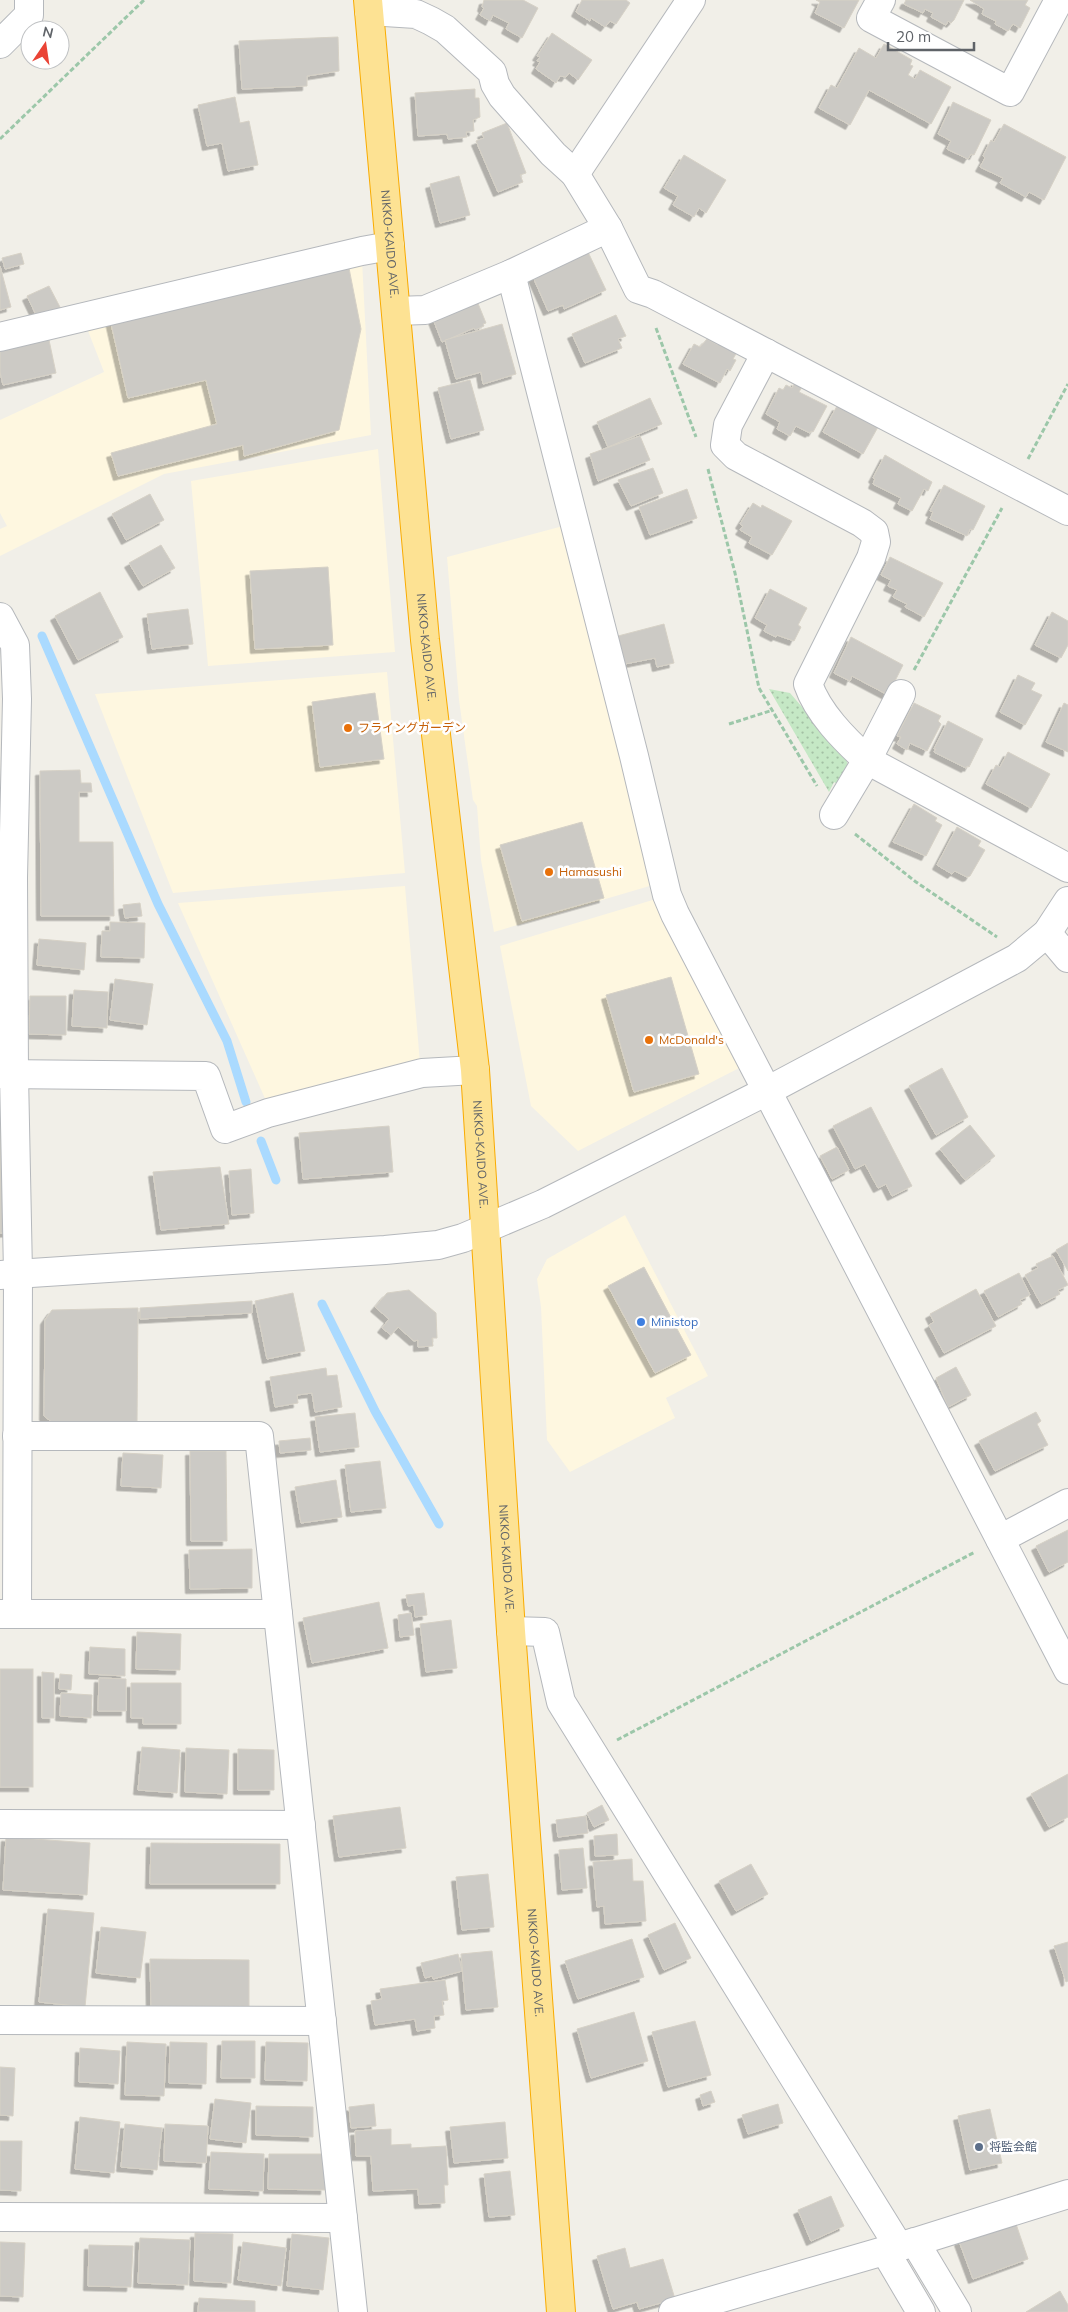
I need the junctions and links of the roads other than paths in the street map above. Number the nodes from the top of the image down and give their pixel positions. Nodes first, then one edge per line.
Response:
1 (29, 0) edge
2 (691, 0) edge
3 (881, 0) edge
4 (1061, 0) edge
5 (1068, 3) edge
6 (368, 6) edge
7 (0, 44) edge
8 (575, 174) junction
9 (608, 228) junction
10 (390, 246) junction
11 (511, 274) junction
12 (396, 311) junction
13 (0, 337) edge
14 (766, 353) junction
15 (1068, 512) edge
16 (0, 617) edge
17 (902, 694) road end
18 (9, 699) edge
19 (867, 760) junction
20 (834, 814) road end
21 (1068, 868) edge
22 (7, 878) edge
23 (1068, 901) edge
24 (1047, 933) junction
25 (1068, 958) edge
26 (475, 1070) junction
27 (7, 1074) edge
28 (767, 1091) junction
29 (486, 1228) junction
30 (9, 1274) edge
31 (18, 1436) junction
32 (1068, 1502) edge
33 (1000, 1538) junction
34 (8, 1614) edge
35 (278, 1614) junction
36 (511, 1631) junction
37 (1068, 1670) edge
38 (0, 1824) edge
39 (301, 1825) junction
40 (0, 2020) edge
41 (322, 2022) junction
42 (1068, 2194) edge
43 (0, 2217) edge
44 (343, 2218) junction
45 (900, 2247) junction
46 (353, 2312) edge
47 (561, 2312) edge
48 (673, 2312) edge
49 (921, 2312) edge
50 (957, 2312) edge

1 - 7 street
2 - 8 street
3 - 4 street
4 - 5 street
6 - 8 street
6 - 10 highway, NIKKO-KAIDO AVE.
8 - 9 street
9 - 11 street
9 - 14 street
10 - 12 highway, NIKKO-KAIDO AVE.
10 - 13 street
11 - 12 street
11 - 28 street
12 - 26 highway, NIKKO-KAIDO AVE.
14 - 15 street
14 - 19 street
16 - 18 street
17 - 19 street
18 - 22 street
19 - 20 street
19 - 21 street
22 - 27 street
23 - 24 street
24 - 25 street
24 - 28 street
26 - 27 street
26 - 29 highway, NIKKO-KAIDO AVE.
27 - 30 street
28 - 29 street
28 - 33 street
29 - 30 street
29 - 36 highway, NIKKO-KAIDO AVE.
30 - 31 street
31 - 34 street
31 - 35 street
32 - 33 street
33 - 37 street
34 - 35 street
35 - 39 street
36 - 45 street
36 - 47 highway, NIKKO-KAIDO AVE.
38 - 39 street
39 - 41 street
40 - 41 street
41 - 44 street
42 - 45 street
43 - 44 street
44 - 46 street
45 - 48 street
45 - 49 street
45 - 50 street

